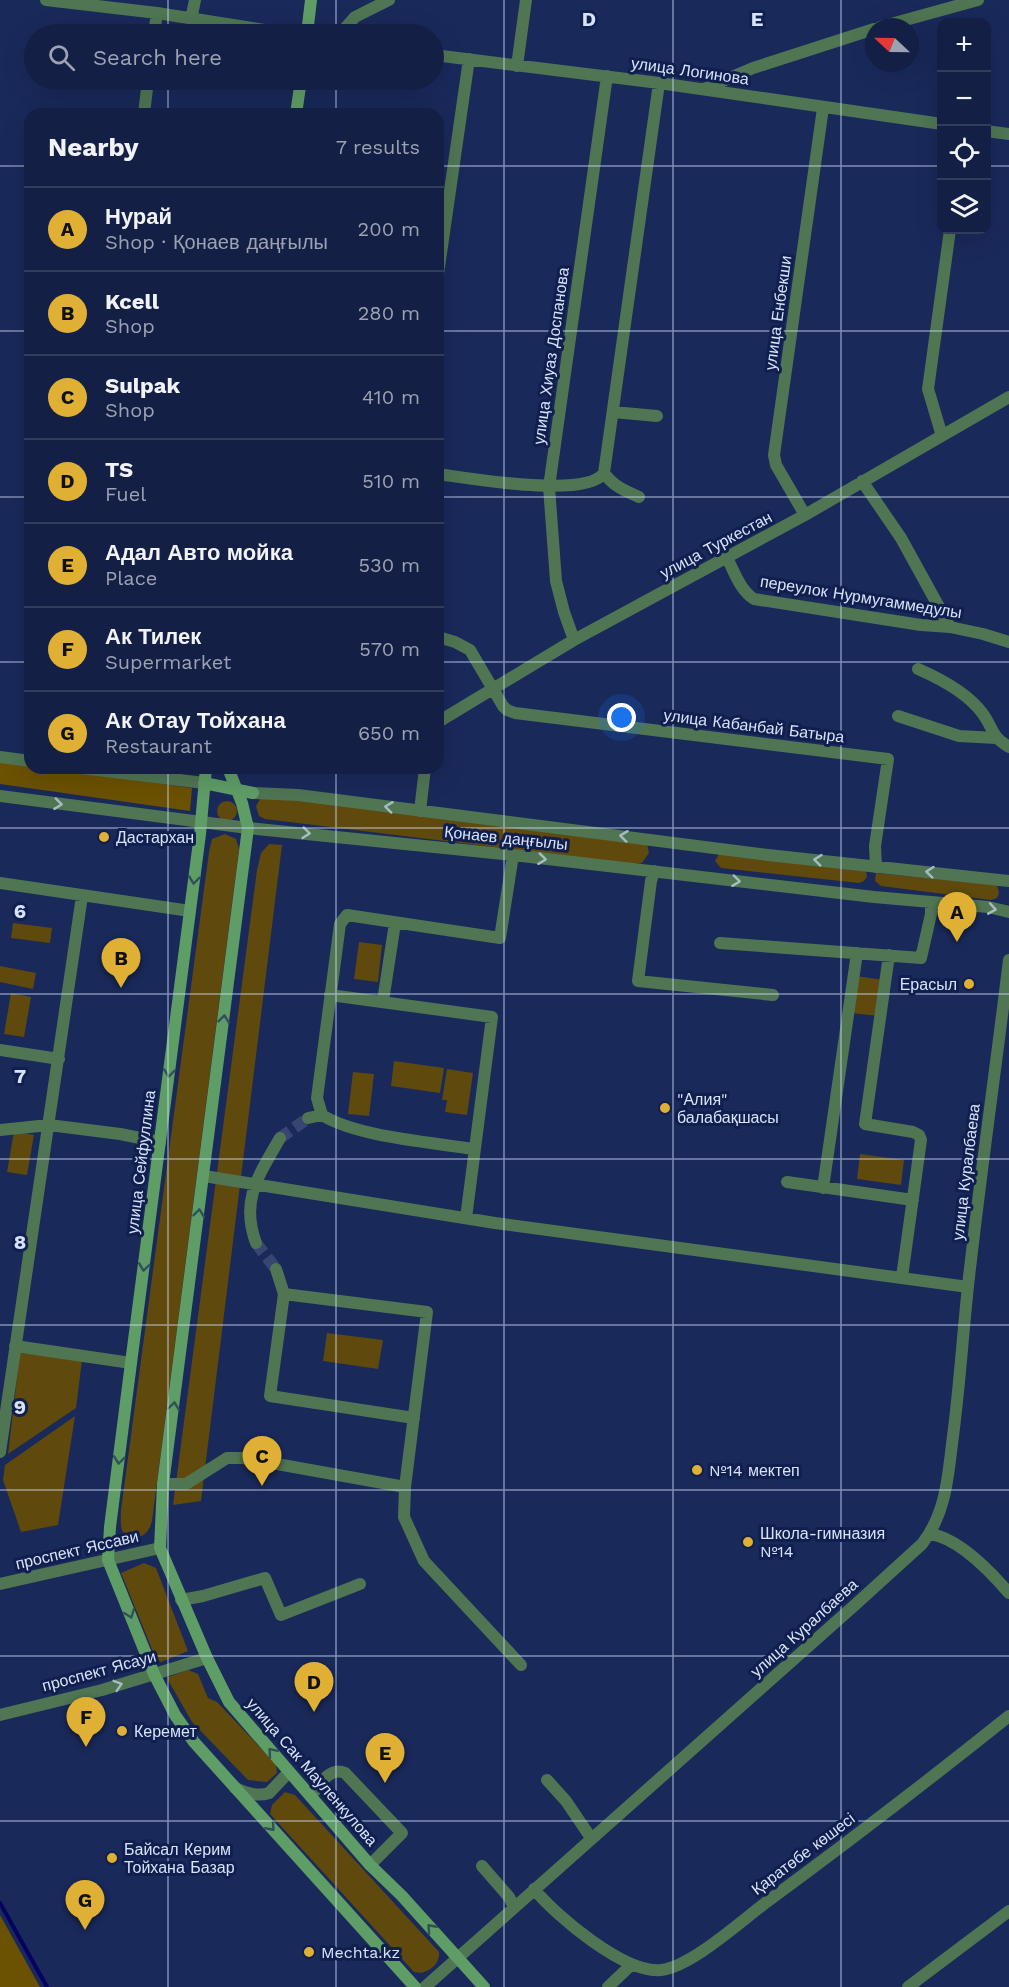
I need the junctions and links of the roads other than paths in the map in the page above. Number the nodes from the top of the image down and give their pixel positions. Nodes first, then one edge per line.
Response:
1 (46, 0) edge
2 (195, 0) edge
3 (311, 0) edge
4 (389, 0) edge
5 (526, 0) edge
6 (978, 0) edge
7 (157, 13) junction
8 (913, 18) edge
9 (191, 20) junction
10 (155, 24) edge
11 (219, 24) edge
12 (308, 24) edge
13 (349, 24) edge
14 (865, 32) edge
15 (444, 56) edge
16 (469, 60) junction
17 (517, 66) junction
18 (607, 76) junction
19 (659, 83) junction
20 (704, 89) junction
21 (147, 90) edge
22 (300, 90) edge
23 (145, 108) edge
24 (297, 108) edge
25 (823, 108) junction
26 (937, 123) edge
27 (991, 132) edge
28 (1009, 134) edge
29 (444, 233) edge
30 (949, 234) edge
31 (1009, 397) edge
32 (613, 412) junction
33 (657, 416) dead end
34 (942, 436) junction
35 (604, 473) junction
36 (444, 475) edge
37 (862, 481) junction
38 (549, 487) junction
39 (639, 497) dead end
40 (805, 515) junction
41 (728, 558) junction
42 (950, 627) junction
43 (444, 639) edge
44 (574, 639) junction
45 (1009, 642) edge
46 (918, 669) dead end
47 (492, 688) junction
48 (898, 716) dead end
49 (444, 718) edge
50 (996, 738) junction
51 (1009, 747) edge
52 (0, 757) edge
53 (24, 760) edge
54 (130, 774) edge
55 (205, 774) edge
56 (230, 774) edge
57 (424, 774) edge
58 (204, 783) junction
59 (237, 790) junction
60 (254, 793) joint
61 (0, 796) edge
62 (420, 811) junction
63 (201, 822) junction
64 (248, 828) junction
65 (513, 855) junction
66 (876, 867) junction
67 (654, 872) junction
68 (1009, 881) edge
69 (0, 883) edge
70 (82, 896) junction
71 (931, 902) junction
72 (190, 911) junction
73 (1009, 912) edge
74 (395, 923) junction
75 (720, 943) dead end
76 (857, 952) junction
77 (889, 955) junction
78 (1009, 960) edge
79 (330, 995) junction
80 (773, 995) dead end
81 (383, 1001) junction
82 (0, 1050) edge
83 (59, 1059) junction
84 (1001, 1070) edge
85 (322, 1115) junction
86 (308, 1118) tunnel mouth
87 (49, 1125) junction
88 (0, 1130) edge
89 (280, 1138) tunnel mouth
90 (160, 1142) junction
91 (473, 1149) junction
92 (204, 1176) junction
93 (787, 1182) dead end
94 (254, 1184) junction
95 (823, 1188) junction
96 (913, 1200) junction
97 (466, 1218) junction
98 (256, 1243) tunnel mouth
99 (276, 1269) tunnel mouth
100 (903, 1277) junction
101 (968, 1287) junction
102 (284, 1294) junction
103 (15, 1346) junction
104 (131, 1363) junction
105 (414, 1418) junction
106 (0, 1452) edge
107 (163, 1484) junction
108 (405, 1487) junction
109 (930, 1534) junction
110 (160, 1548) junction
111 (108, 1560) junction
112 (0, 1584) edge
113 (360, 1584) dead end
114 (1007, 1585) edge
115 (181, 1600) junction
116 (207, 1658) junction
117 (521, 1665) dead end
118 (154, 1674) junction
119 (0, 1715) edge
120 (1009, 1716) edge
121 (290, 1772) junction
122 (547, 1780) dead end
123 (236, 1788) junction
124 (311, 1796) junction
125 (591, 1838) junction
126 (370, 1865) junction
127 (482, 1866) dead end
128 (534, 1889) junction
129 (514, 1907) junction
130 (1009, 1911) edge
131 (457, 1959) junction
132 (631, 1965) junction
133 (415, 1987) edge
134 (425, 1987) edge
135 (484, 1987) edge
136 (608, 1987) edge
137 (908, 1987) edge

1 - 7 street
2 - 9 street
3 - 12 main road
4 - 13 street
5 - 17 street
6 - 8 street
7 - 9 street
7 - 10 street
9 - 11 street
14 - 20 street
15 - 16 street, улица Логинова
16 - 17 street, улица Логинова
16 - 29 street
17 - 18 street, улица Логинова
18 - 19 street, улица Логинова
18 - 38 street, улица Хиуаз Доспанова
19 - 20 street, улица Логинова
19 - 32 street
20 - 25 street, улица Логинова
21 - 23 street
22 - 24 main road
25 - 26 street, улица Логинова
25 - 40 street, улица Енбекши
27 - 28 street
30 - 34 street
31 - 34 street, улица Туркестан
32 - 33 street
32 - 35 street
34 - 37 street, улица Туркестан
35 - 38 street
35 - 39 street
36 - 38 street
37 - 40 street, улица Туркестан
37 - 42 street
38 - 44 street, улица Хиуаз Доспанова
40 - 41 street, улица Туркестан
41 - 42 street, переулок Нурмугаммедулы
41 - 44 street, улица Туркестан
42 - 45 street, переулок Нурмугаммедулы
43 - 47 street, улица Кабанбай Батыра
44 - 47 street, улица Туркестан
46 - 50 street
47 - 49 street, улица Туркестан
47 - 66 street, улица Кабанбай Батыра
48 - 50 street
50 - 51 street
52 - 53 street
54 - 58 street, Қонаев даңғылы
55 - 58 main road, улица Сейфуллина
56 - 59 main road
57 - 62 street
58 - 59 main road, Қонаев даңғылы
58 - 63 main road, улица Сейфуллина
59 - 60 main road, Қонаев даңғылы
59 - 64 main road
62 -> 60 street, Қонаев даңғылы
61 -> 63 street, Қонаев даңғылы
66 -> 62 street, Қонаев даңғылы
63 - 64 street, Қонаев даңғылы
63 -> 72 main road, улица Сейфуллина
64 -> 65 street, Қонаев даңғылы
92 -> 64 main road
65 -> 67 street, Қонаев даңғылы
65 - 74 street
68 -> 66 street, Қонаев даңғылы
67 -> 71 street, Қонаев даңғылы
67 - 80 street
69 - 70 street
70 - 72 street
70 - 83 street
71 -> 73 street, Қонаев даңғылы
71 - 77 street
72 -> 90 main road, улица Сейфуллина
74 - 79 street
74 - 81 street
75 - 76 street
76 - 77 street
76 - 95 street
77 - 96 street
78 - 84 street, улица Куралбаева
79 - 81 street
79 - 85 street
81 - 91 street
82 - 83 street
83 - 87 street
84 - 101 street, улица Куралбаева
85 - 86 street
85 - 91 street
87 - 88 street
87 - 90 street
87 - 103 street
89 - 94 street
90 -> 104 main road, улица Сейфуллина
91 - 97 street
92 - 94 street
107 -> 92 main road
93 - 95 street
94 - 97 street
94 - 98 street
95 - 96 street
96 - 100 street
97 - 100 street
99 - 102 street
100 - 101 street
101 - 109 street, улица Куралбаева
102 - 105 street
102 - 105 street
103 - 104 street
103 - 106 street
104 -> 111 main road, улица Сейфуллина
105 - 108 street
107 - 108 street
107 - 110 main road
108 - 117 street
109 - 114 street
109 - 125 street, улица Куралбаева
110 - 111 street, проспект Яссави
110 - 115 main road, улица Сак Мауленкулова
111 - 112 street, проспект Яссави
111 -> 118 main road
113 - 115 street
115 - 116 main road, улица Сак Мауленкулова
116 - 118 street, проспект Ясауи
121 -> 116 main road, улица Сак Мауленкулова
119 -> 118 street, проспект Ясауи
118 - 123 main road
120 - 132 street, Қаратөбе көшесі
121 - 123 street
121 - 124 main road, улица Сак Мауленкулова
122 - 125 street
123 -> 133 main road
124 - 126 main road, улица Сак Мауленкулова
124 - 126 street
125 - 128 street, улица Куралбаева
131 -> 126 main road, улица Сак Мауленкулова
127 - 129 street
128 - 129 street, улица Куралбаева
128 - 132 street
129 - 131 street, улица Куралбаева
130 - 137 street
131 - 134 street, улица Куралбаева
131 - 135 main road, улица Сак Мауленкулова
132 - 136 street

